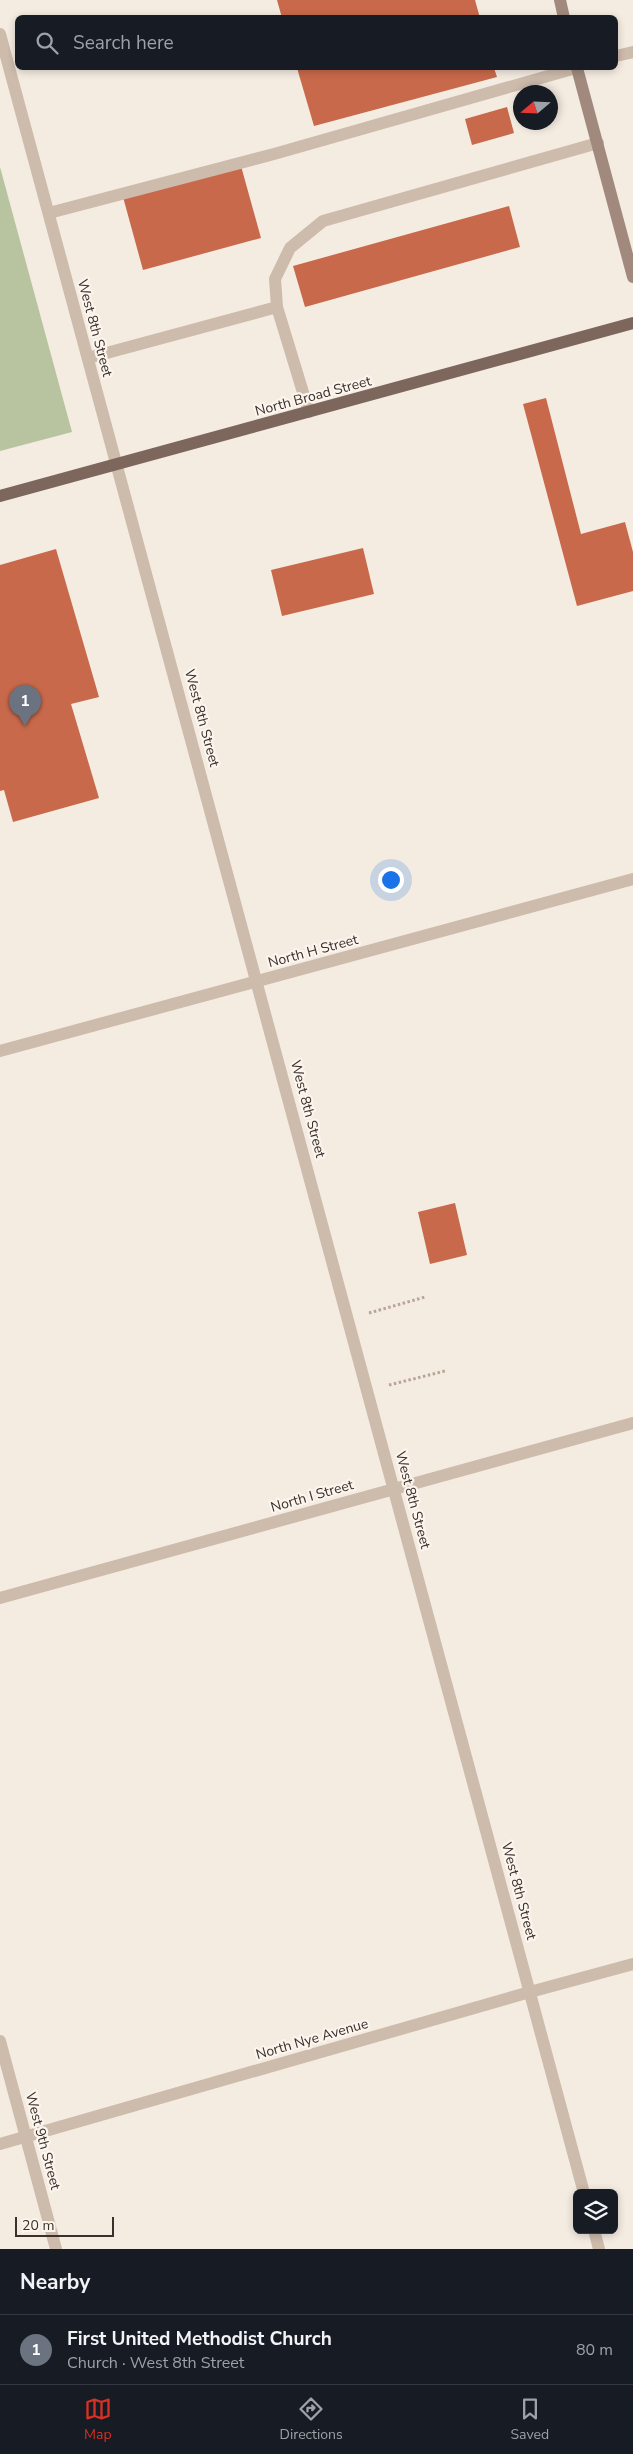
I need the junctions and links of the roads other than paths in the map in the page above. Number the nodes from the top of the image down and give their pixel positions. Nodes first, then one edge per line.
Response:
1 (560, 0) edge
2 (563, 15) edge
3 (0, 34) edge
4 (633, 52) edge
5 (618, 56) edge
6 (569, 70) edge
7 (577, 70) edge
8 (598, 143) junction
9 (48, 213) junction
10 (633, 277) edge
11 (277, 307) junction
12 (633, 323) edge
13 (88, 358) junction
14 (309, 412) junction
15 (117, 465) junction
16 (0, 496) edge
17 (633, 879) edge
18 (257, 981) junction
19 (0, 1051) edge
20 (633, 1423) edge
21 (395, 1488) junction
22 (0, 1598) edge
23 (633, 1964) edge
24 (530, 1992) junction
25 (0, 2041) edge
26 (27, 2137) junction
27 (0, 2144) edge
28 (583, 2189) edge
29 (595, 2234) edge
30 (56, 2249) edge
31 (599, 2249) edge

1 - 2 main road
3 - 9 street, West 8th Street
4 - 5 street
6 - 9 street
7 - 8 main road
8 - 10 main road
8 - 11 street
9 - 13 street, West 8th Street
11 - 13 street
11 - 14 street
12 - 14 main road, North Broad Street
13 - 15 street, West 8th Street
14 - 15 main road, North Broad Street
15 - 16 main road, North Broad Street
15 - 18 street, West 8th Street
17 - 18 street, North H Street
18 - 19 street, North H Street
18 - 21 street, West 8th Street
20 - 21 street, North I Street
21 - 22 street, North I Street
21 - 24 street, West 8th Street
23 - 24 street, North Nye Avenue
24 - 26 street, North Nye Avenue
24 - 28 street, West 8th Street
25 - 26 street, West 9th Street
26 - 27 street, North Nye Avenue
26 - 30 street, West 9th Street
29 - 31 street

